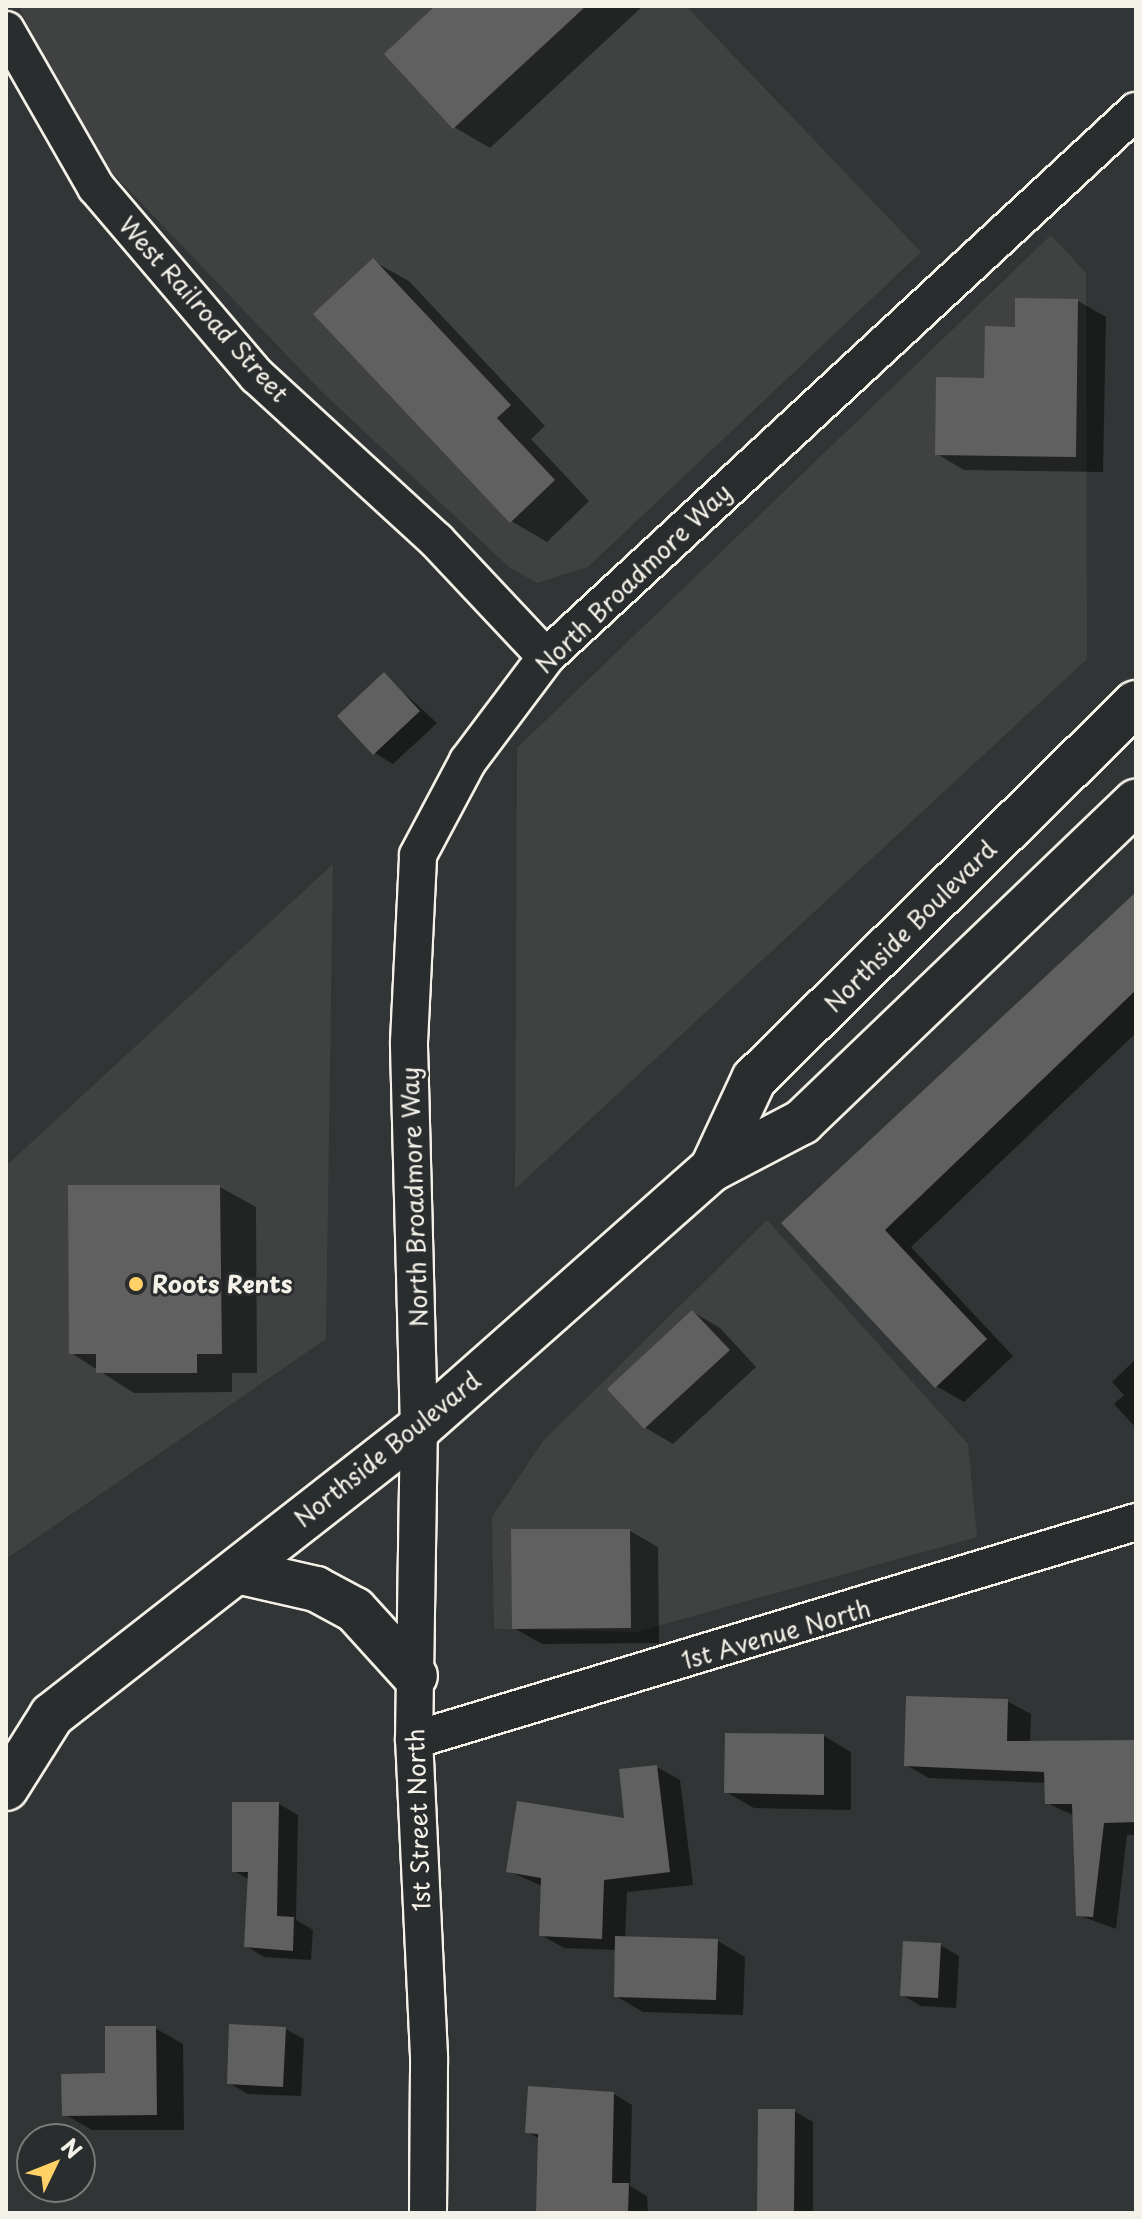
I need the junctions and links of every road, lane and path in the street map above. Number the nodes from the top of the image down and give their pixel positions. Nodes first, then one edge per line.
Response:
1 (6, 30) edge
2 (1136, 111) edge
3 (546, 657) junction
4 (1136, 703) edge
5 (1136, 802) edge
6 (712, 1169) junction
7 (419, 1428) junction
8 (1136, 1522) edge
9 (237, 1571) junction
10 (415, 1676) junction
11 (52, 1715) junction
12 (6, 1728) edge
13 (414, 1740) junction
14 (6, 1788) edge
15 (428, 2213) edge

1 - 3 street, West Railroad Street
2 - 3 street, North Broadmore Way
3 - 7 street, North Broadmore Way
4 - 6 main road, Northside Boulevard
5 - 6 main road, Northside Boulevard
6 - 7 main road, Northside Boulevard
7 - 9 main road, Northside Boulevard
7 - 10 street, 1st Street North
8 - 13 street, 1st Avenue North
9 - 10 main road
9 - 11 main road, Northside Boulevard
10 - 13 street, 1st Street North
11 - 12 main road, Northside Boulevard
11 - 14 main road, Northside Boulevard
13 - 15 street, 1st Street North

